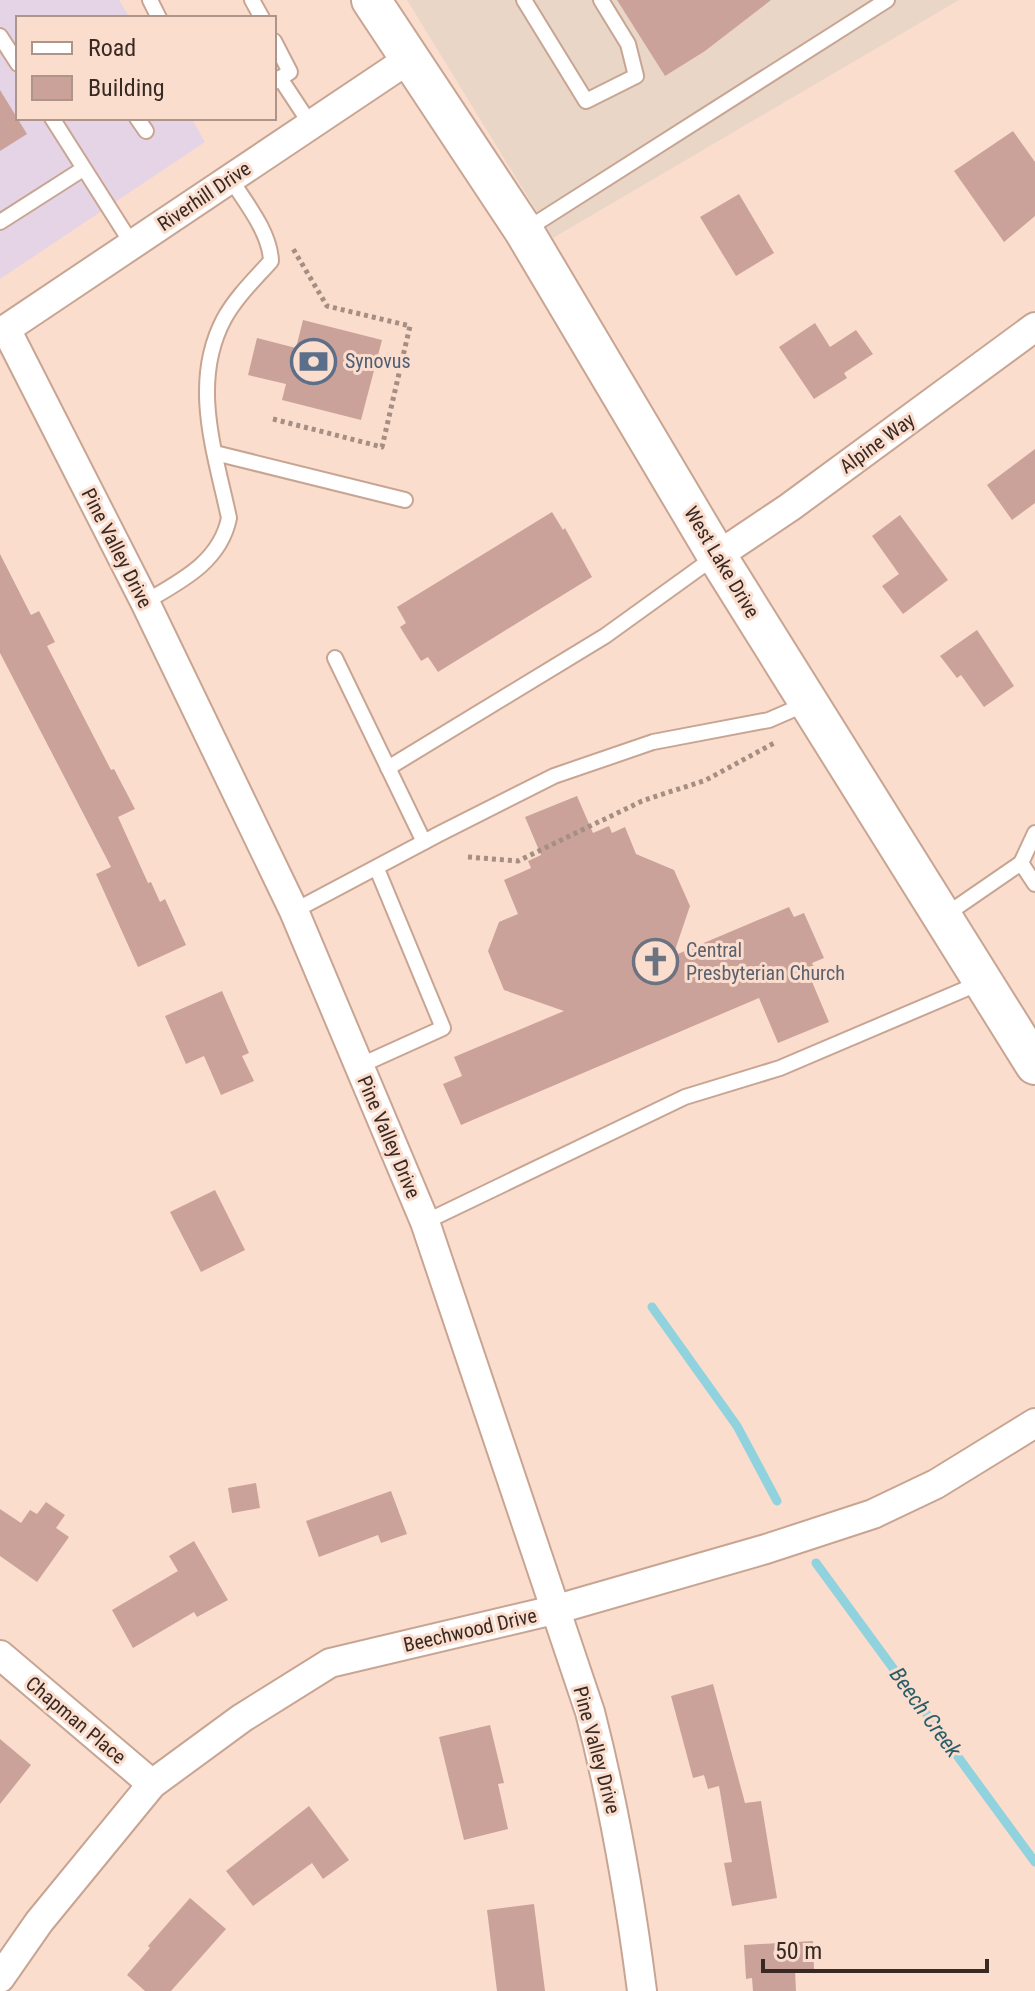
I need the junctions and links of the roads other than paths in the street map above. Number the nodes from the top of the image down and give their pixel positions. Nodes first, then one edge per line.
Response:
1 (371, 0) edge
2 (524, 0) edge
3 (601, 0) edge
4 (887, 0) edge
5 (0, 36) edge
6 (276, 45) edge
7 (409, 59) junction
8 (16, 61) edge
9 (277, 80) edge
10 (53, 120) edge
11 (138, 120) edge
12 (311, 125) junction
13 (146, 131) dead end
14 (83, 169) junction
15 (230, 178) junction
16 (0, 222) edge
17 (524, 231) junction
18 (132, 244) junction
19 (2, 325) edge
20 (1035, 327) edge
21 (215, 453) junction
22 (405, 500) dead end
23 (717, 556) junction
24 (145, 602) junction
25 (335, 658) dead end
26 (808, 703) junction
27 (388, 768) junction
28 (1035, 833) edge
29 (424, 842) junction
30 (1021, 863) junction
31 (377, 869) junction
32 (1035, 884) edge
33 (294, 911) junction
34 (943, 917) junction
35 (983, 981) junction
36 (1035, 1065) edge
37 (359, 1066) junction
38 (425, 1222) junction
39 (1035, 1423) edge
40 (554, 1610) junction
41 (0, 1655) edge
42 (152, 1784) junction
43 (0, 1978) edge
44 (642, 1991) edge

1 - 7 main road, West Lake Drive
2 - 3 lane
4 - 17 lane
5 - 8 lane
6 - 9 lane
7 - 12 street, Riverhill Drive
7 - 17 main road, West Lake Drive
9 - 12 lane
10 - 14 lane
11 - 13 lane
12 - 15 street, Riverhill Drive
14 - 16 lane
14 - 18 lane
15 - 18 street, Riverhill Drive
15 - 21 lane
17 - 23 main road, West Lake Drive
18 - 19 street, Riverhill Drive
19 - 24 street, Pine Valley Drive
20 - 23 street, Alpine Way
21 - 22 lane
21 - 24 lane
23 - 26 main road, West Lake Drive
23 - 27 lane
24 - 33 street, Pine Valley Drive
25 - 27 lane
26 - 29 lane
26 - 34 main road, West Lake Drive
27 - 29 lane
28 - 30 lane
29 - 31 lane
30 - 32 lane
30 - 34 lane
31 - 33 lane
31 - 37 lane
33 - 37 street, Pine Valley Drive
34 - 35 main road, West Lake Drive
35 - 36 main road, West Lake Drive
35 - 38 lane
37 - 38 street, Pine Valley Drive
38 - 40 street, Pine Valley Drive
39 - 40 street, Beechwood Drive
40 - 42 street, Beechwood Drive
40 - 44 street, Pine Valley Drive
41 - 42 street, Chapman Place
42 - 43 street, Beechwood Drive

